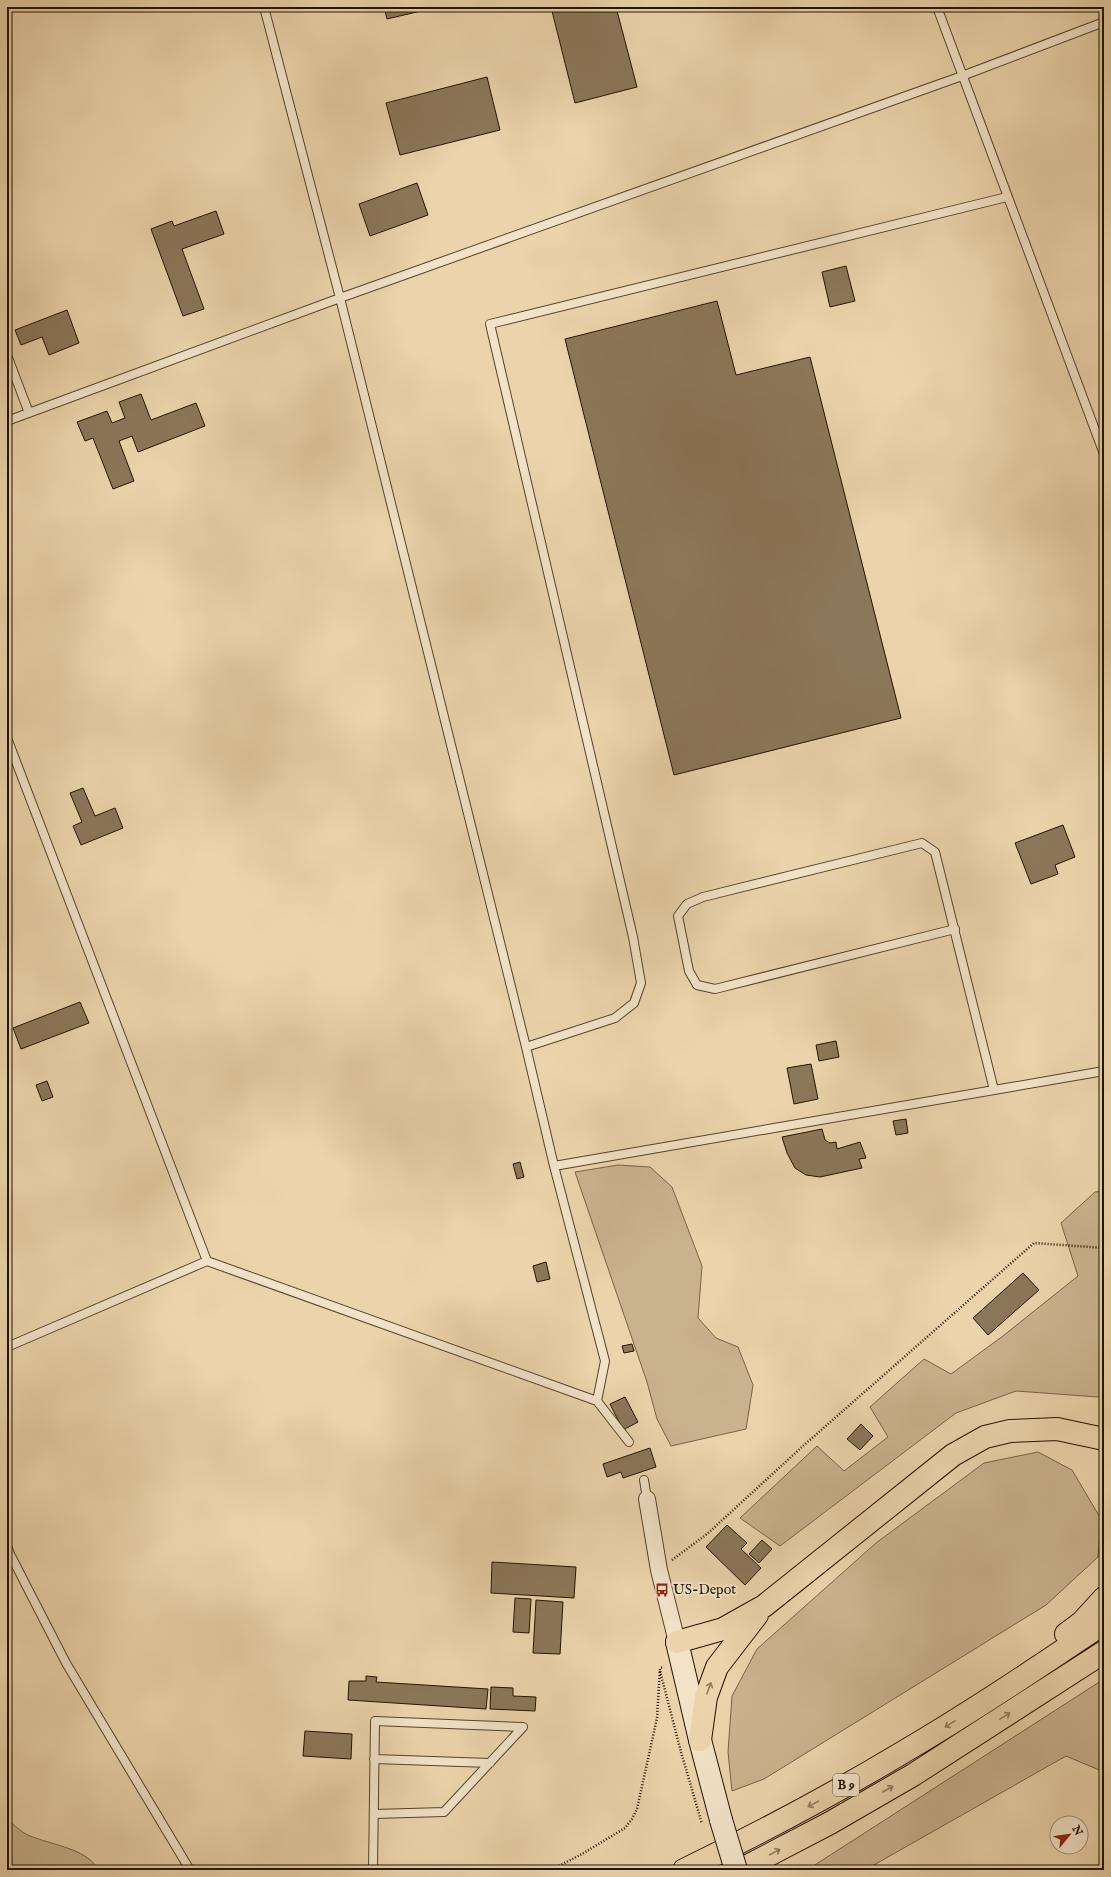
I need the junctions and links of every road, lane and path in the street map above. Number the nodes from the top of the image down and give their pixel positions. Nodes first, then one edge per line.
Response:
1 (264, 7) edge
2 (937, 7) edge
3 (1104, 22) edge
4 (962, 76) junction
5 (1007, 197) junction
6 (340, 298) junction
7 (7, 355) edge
8 (29, 413) junction
9 (7, 421) edge
10 (1104, 454) edge
11 (7, 738) edge
12 (955, 929) junction
13 (526, 1047) junction
14 (1104, 1071) edge
15 (994, 1090) junction
16 (554, 1166) junction
17 (1104, 1248) edge
18 (207, 1261) junction
19 (7, 1347) edge
20 (597, 1401) junction
21 (1078, 1434) junction
22 (1104, 1439) edge
23 (629, 1442) dead end
24 (1104, 1456) edge
25 (644, 1480) dead end
26 (647, 1499) joint
27 (7, 1546) edge
28 (659, 1570) junction
29 (1104, 1598) edge
30 (764, 1606) junction
31 (1104, 1623) edge
32 (679, 1651) junction
33 (1104, 1652) edge
34 (660, 1668) junction
35 (983, 1704) junction
36 (700, 1740) junction
37 (374, 1759) junction
38 (490, 1763) junction
39 (374, 1814) junction
40 (712, 1823) junction
41 (190, 1870) edge
42 (373, 1870) edge
43 (552, 1870) edge
44 (684, 1870) edge
45 (736, 1870) edge
46 (740, 1870) edge

1 - 6 lane
2 - 4 lane
3 - 4 lane
4 - 5 lane
4 - 6 lane
5 - 10 lane
5 - 13 lane
6 - 8 lane
6 - 13 lane
7 - 8 lane
8 - 9 lane
11 - 18 lane
12 - 12 lane
12 - 15 lane
13 - 16 lane
14 - 15 lane
15 - 16 lane
16 - 20 lane
17 - 28 path
18 - 19 lane
18 - 20 lane
20 - 23 lane
21 - 22 highway
21 - 24 highway
21 - 30 highway
25 - 26 lane
26 - 28 street
27 - 41 lane
28 - 32 street
29 - 35 highway
30 - 32 highway
36 -> 30 highway
31 - 35 highway, B 9
32 - 34 path
32 - 36 main road
46 -> 33 highway, B 9
34 - 40 path, bridge
34 - 43 path
35 -> 44 highway, B 9
36 - 40 main road
37 - 38 lane
37 - 38 lane
37 - 39 lane
38 - 39 lane
39 - 42 lane
40 - 45 main road, bridge

